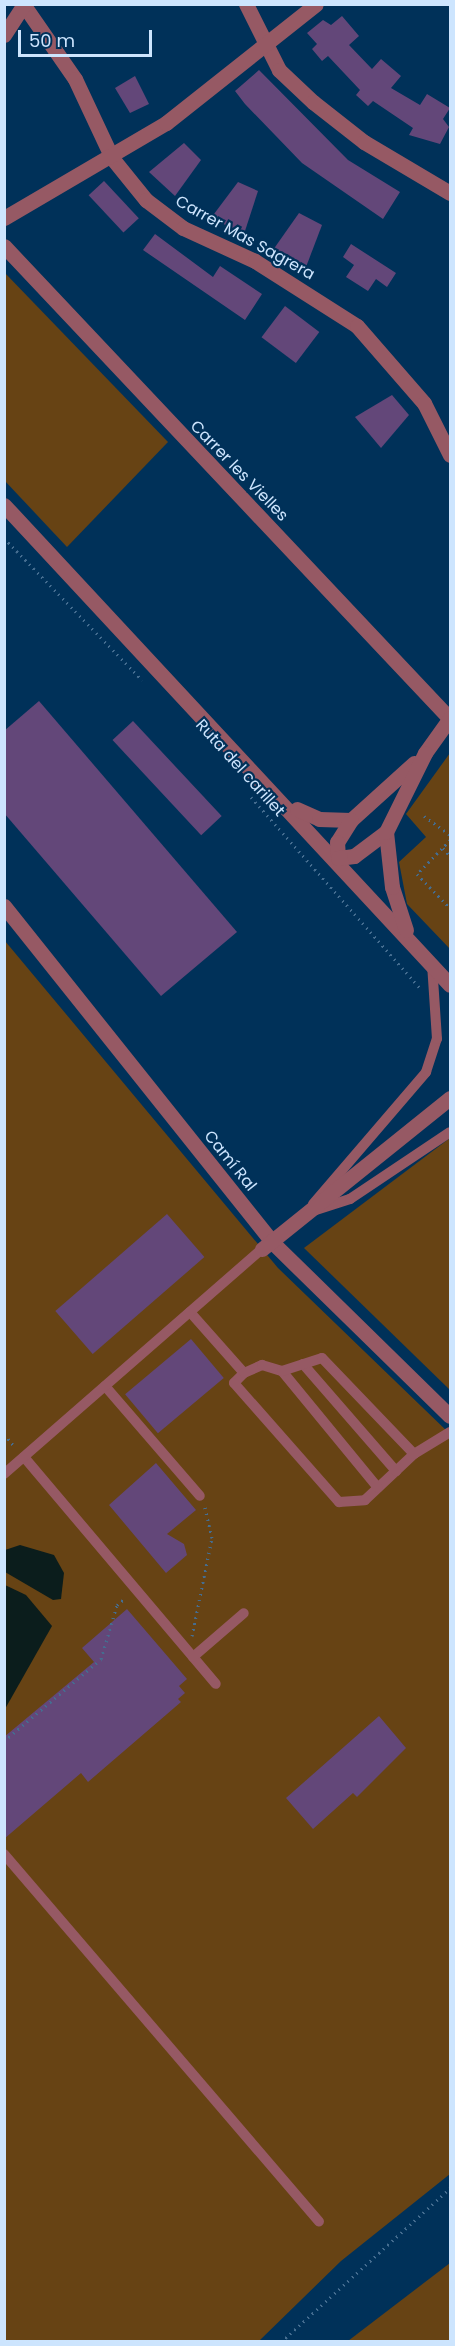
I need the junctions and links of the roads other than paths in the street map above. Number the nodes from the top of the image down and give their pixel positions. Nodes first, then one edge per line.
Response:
1 (246, 4) edge
2 (316, 4) edge
3 (24, 5) edge
4 (4, 34) edge
5 (262, 46) junction
6 (112, 158) junction
7 (450, 193) edge
8 (4, 218) edge
9 (4, 246) edge
10 (450, 455) edge
11 (4, 505) edge
12 (450, 718) edge
13 (425, 753) junction
14 (289, 805) junction
15 (351, 820) junction
16 (386, 832) junction
17 (338, 858) junction
18 (4, 906) edge
19 (407, 936) junction
20 (432, 964) junction
21 (450, 985) edge
22 (450, 1098) edge
23 (450, 1132) edge
24 (307, 1212) junction
25 (267, 1245) junction
26 (190, 1312) junction
27 (303, 1364) junction
28 (282, 1371) junction
29 (244, 1373) junction
30 (105, 1386) junction
31 (450, 1416) edge
32 (450, 1432) edge
33 (414, 1454) junction
34 (24, 1457) junction
35 (396, 1471) junction
36 (4, 1474) edge
37 (378, 1488) junction
38 (200, 1496) road end
39 (244, 1613) dead end
40 (190, 1652) junction
41 (216, 1684) dead end
42 (4, 1854) edge
43 (319, 2222) dead end

1 - 5 street
2 - 5 street
3 - 4 street
3 - 6 street, Carrer Mas Sagrera
5 - 6 street
5 - 7 street
6 - 8 street
6 - 10 street, Carrer Mas Sagrera
9 - 12 street, Carrer les Vielles
11 - 14 street
12 - 13 street
13 - 15 street
13 - 16 street
14 - 15 street
14 - 17 street
15 - 17 street
16 - 17 street
16 - 19 street
17 - 19 street
18 - 25 street, Camí Ral
19 - 20 street
20 - 21 street
20 - 24 lane
22 - 24 street
23 - 24 lane
24 - 25 street
25 - 26 lane
25 - 31 street, Camí Ral
26 - 29 lane
26 - 30 lane
27 - 28 lane
27 - 33 lane
27 - 35 lane
28 - 29 lane
28 - 37 lane
29 - 37 lane
30 - 34 lane
30 - 38 lane
32 - 33 lane
33 - 35 lane
34 - 36 lane
34 - 40 lane
35 - 37 lane
39 - 40 lane
40 - 41 lane
42 - 43 lane

